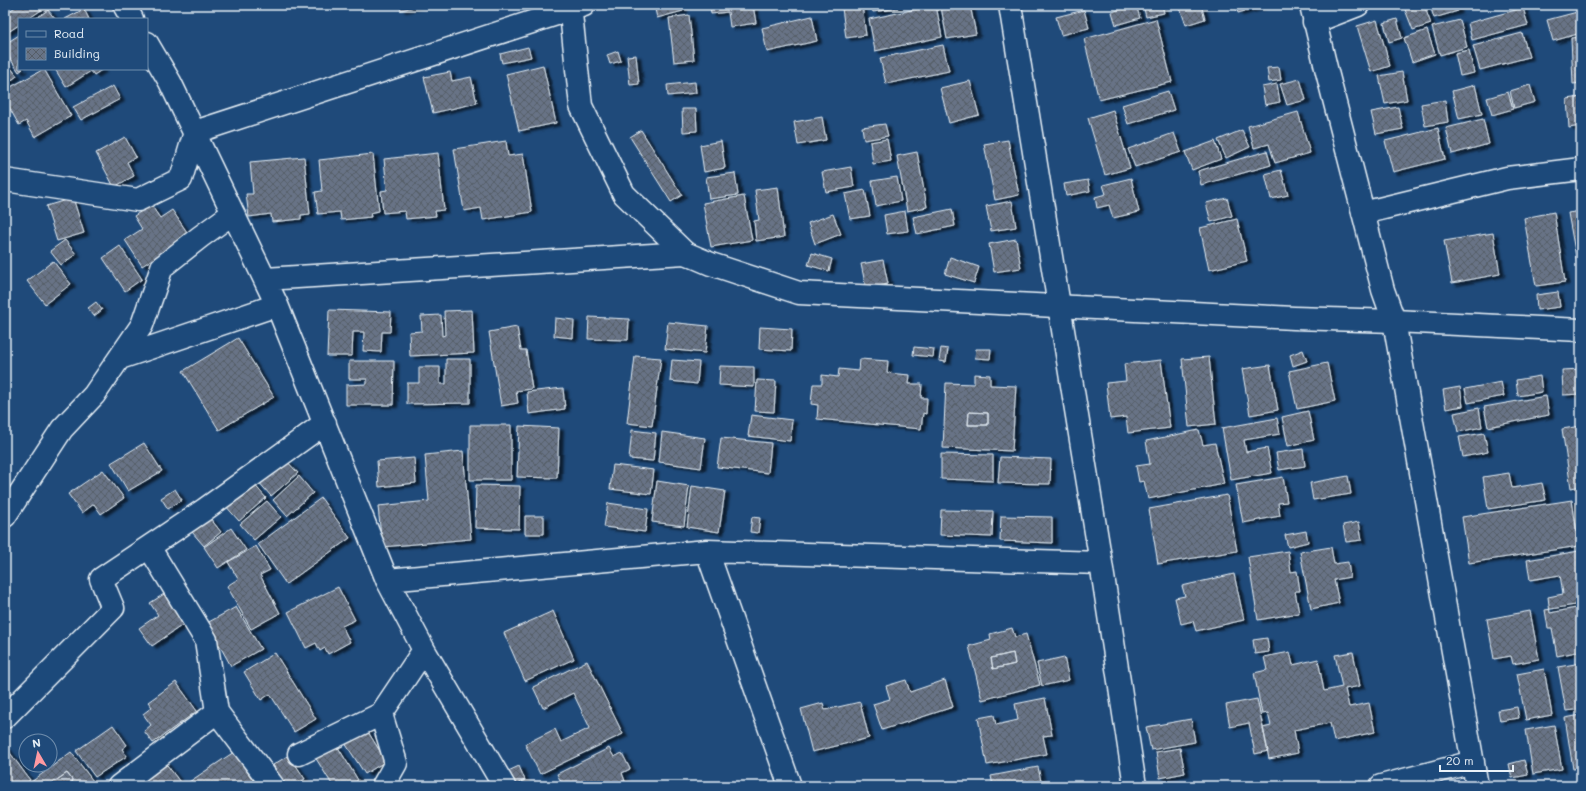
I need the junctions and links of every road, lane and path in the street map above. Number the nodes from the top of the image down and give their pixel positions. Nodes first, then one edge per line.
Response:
1 (124, 5) edge
2 (1010, 5) edge
3 (1358, 5) edge
4 (574, 6) edge
5 (1313, 14) edge
6 (131, 18) edge
7 (148, 46) edge
8 (195, 132) junction
9 (1581, 169) edge
10 (5, 180) edge
11 (233, 213) junction
12 (1363, 213) junction
13 (685, 253) junction
14 (265, 279) junction
15 (277, 305) junction
16 (1059, 307) junction
17 (1394, 321) junction
18 (1581, 330) edge
19 (120, 358) junction
20 (325, 423) junction
21 (5, 516) edge
22 (149, 547) junction
23 (708, 551) junction
24 (1101, 563) junction
25 (387, 580) junction
26 (424, 650) junction
27 (217, 712) junction
28 (381, 714) junction
29 (5, 717) edge
30 (299, 754) dead end
31 (1473, 762) junction
32 (119, 786) edge
33 (273, 786) edge
34 (383, 786) edge
35 (504, 786) edge
36 (790, 786) edge
37 (1135, 786) edge
38 (1381, 786) edge
39 (1477, 786) edge

1 - 6 street
2 - 16 street
3 - 5 street
4 - 8 street
4 - 13 street
5 - 12 street
7 - 8 street
8 - 10 street
8 - 11 street
9 - 12 street
11 - 14 street
11 - 19 street
12 - 17 street
13 - 14 street
13 - 16 street
14 - 15 street
15 - 19 street
15 - 20 street
16 - 17 street
16 - 24 street
17 - 18 street
17 - 31 street
19 - 21 street
20 - 22 street
20 - 25 street
22 - 27 street
22 - 29 street
23 - 24 street
23 - 25 street
23 - 36 street
24 - 37 street
25 - 26 street
26 - 28 street
26 - 35 street
27 - 32 street
27 - 33 street
28 - 30 street
28 - 34 street
31 - 38 street
31 - 39 street

